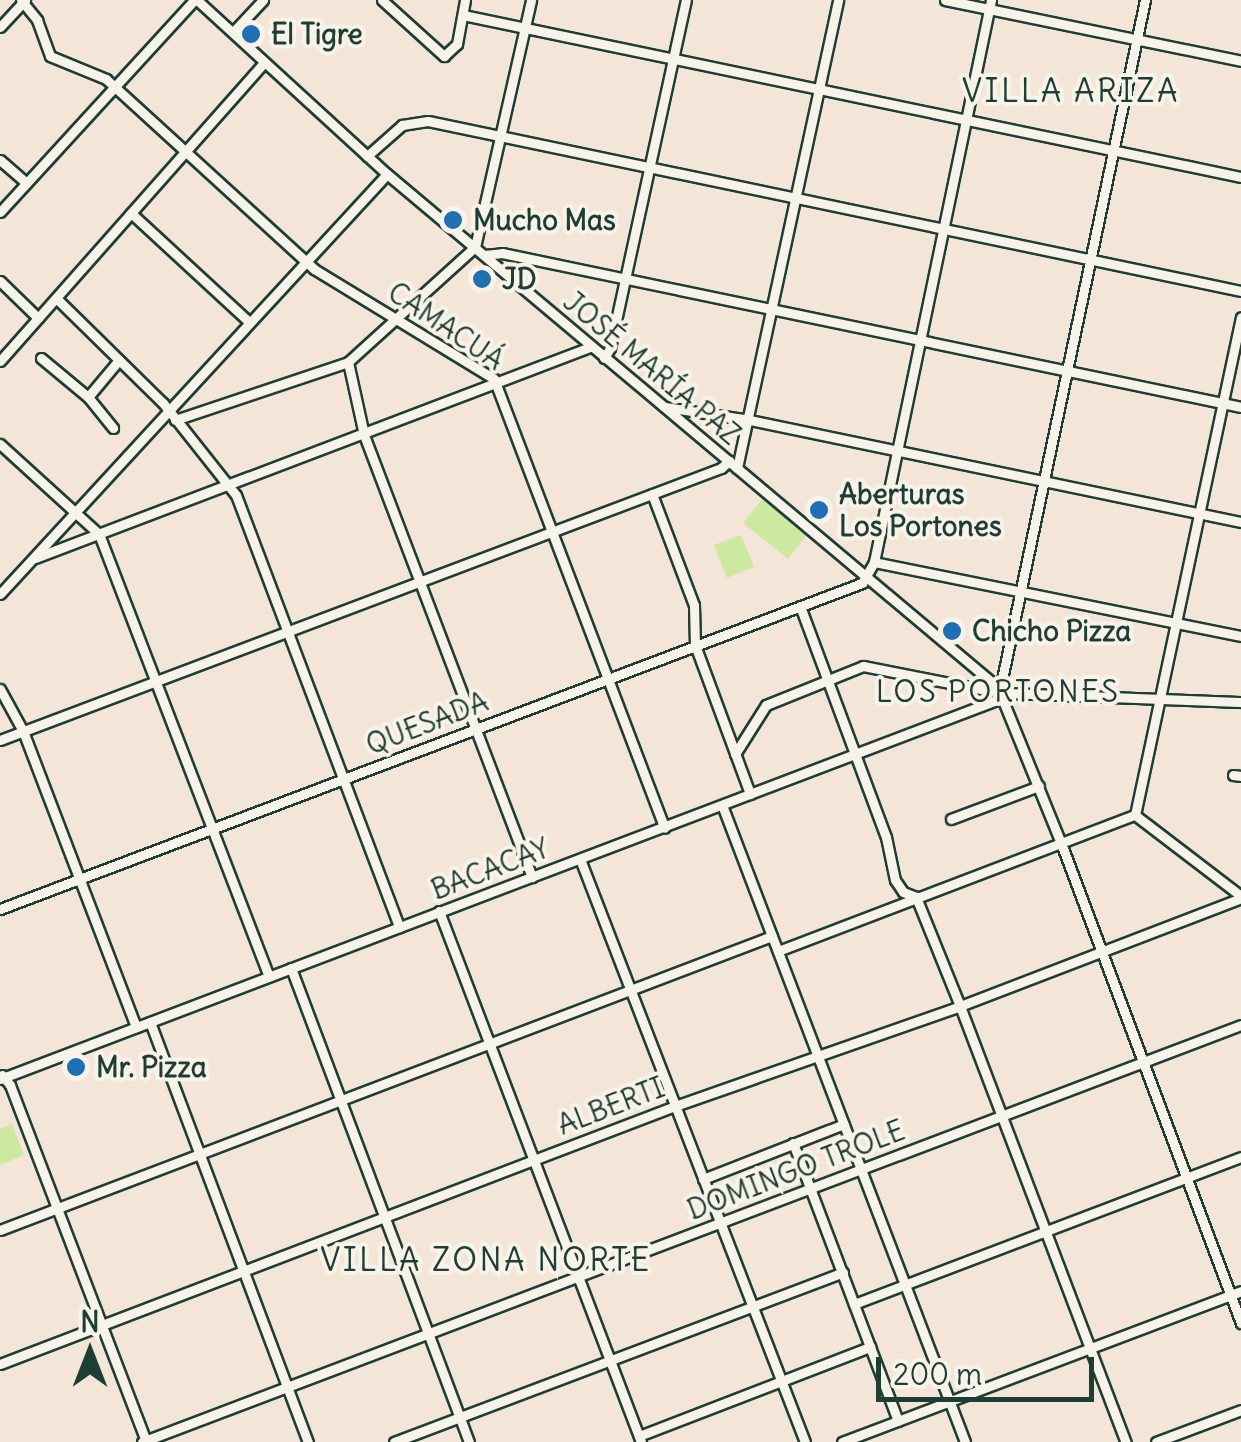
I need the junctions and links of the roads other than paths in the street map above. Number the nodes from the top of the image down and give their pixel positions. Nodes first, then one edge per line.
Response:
1 (195, 0) edge
2 (264, 0) edge
3 (382, 0) edge
4 (465, 0) edge
5 (531, 0) edge
6 (686, 0) edge
7 (838, 0) edge
8 (945, 0) edge
9 (1145, 0) edge
10 (23, 1) edge
11 (991, 4) edge
12 (463, 15) junction
13 (0, 27) edge
14 (525, 28) junction
15 (233, 32) junction
16 (1137, 40) junction
17 (673, 58) junction
18 (1241, 61) edge
19 (264, 63) junction
20 (114, 87) junction
21 (820, 88) junction
22 (966, 120) junction
23 (500, 137) junction
24 (1114, 150) junction
25 (184, 153) junction
26 (367, 156) junction
27 (0, 160) edge
28 (649, 168) junction
29 (387, 174) junction
30 (1241, 177) edge
31 (26, 183) junction
32 (796, 199) junction
33 (0, 212) edge
34 (131, 213) junction
35 (943, 230) junction
36 (474, 248) junction
37 (484, 255) junction
38 (1090, 259) junction
39 (305, 262) junction
40 (626, 280) junction
41 (0, 281) edge
42 (1241, 291) edge
43 (56, 298) junction
44 (773, 310) junction
45 (1241, 317) edge
46 (38, 318) junction
47 (397, 318) junction
48 (249, 322) junction
49 (920, 340) junction
50 (590, 347) junction
51 (41, 358) dead end
52 (604, 358) junction
53 (119, 360) junction
54 (0, 361) edge
55 (348, 362) junction
56 (1066, 370) junction
57 (498, 384) junction
58 (88, 397) junction
59 (1222, 404) junction
60 (665, 407) junction
61 (1241, 407) edge
62 (168, 410) junction
63 (175, 420) junction
64 (750, 420) junction
65 (113, 428) dead end
66 (364, 435) junction
67 (0, 444) edge
68 (898, 450) junction
69 (733, 465) junction
70 (1044, 480) junction
71 (230, 486) junction
72 (652, 494) junction
73 (78, 511) junction
74 (1200, 513) junction
75 (1241, 522) edge
76 (552, 530) junction
77 (99, 534) junction
78 (35, 558) junction
79 (874, 562) junction
80 (866, 576) junction
81 (420, 581) junction
82 (1022, 590) junction
83 (0, 594) edge
84 (800, 606) junction
85 (1177, 622) junction
86 (288, 631) junction
87 (1241, 636) edge
88 (696, 645) junction
89 (608, 678) junction
90 (827, 679) junction
91 (156, 681) junction
92 (0, 689) edge
93 (998, 691) junction
94 (1161, 699) junction
95 (1241, 702) edge
96 (476, 728) junction
97 (23, 731) junction
98 (0, 740) edge
99 (735, 754) junction
100 (856, 754) junction
101 (342, 779) junction
102 (1039, 786) junction
103 (750, 794) junction
104 (722, 806) junction
105 (1135, 815) junction
106 (951, 819) dead end
107 (664, 828) junction
108 (212, 829) junction
109 (1061, 842) junction
110 (580, 858) junction
111 (532, 878) junction
112 (79, 879) junction
113 (1241, 897) edge
114 (916, 898) junction
115 (0, 910) edge
116 (439, 912) junction
117 (399, 927) junction
118 (772, 936) junction
119 (778, 951) junction
120 (1102, 952) junction
121 (291, 968) junction
122 (268, 976) junction
123 (630, 990) junction
124 (960, 1006) junction
125 (150, 1022) junction
126 (1241, 1025) edge
127 (136, 1027) junction
128 (490, 1044) junction
129 (818, 1053) junction
130 (1143, 1062) junction
131 (1, 1076) edge
132 (340, 1100) junction
133 (674, 1106) junction
134 (1002, 1116) junction
135 (844, 1124) junction
136 (794, 1143) junction
137 (199, 1153) junction
138 (1241, 1157) edge
139 (534, 1160) junction
140 (861, 1168) junction
141 (1186, 1178) junction
142 (702, 1179) junction
143 (811, 1188) junction
144 (56, 1208) junction
145 (384, 1217) junction
146 (720, 1224) junction
147 (0, 1230) edge
148 (1046, 1231) junction
149 (243, 1270) junction
150 (842, 1272) junction
151 (577, 1279) junction
152 (906, 1284) junction
153 (1241, 1291) edge
154 (1230, 1295) junction
155 (854, 1304) junction
156 (752, 1307) junction
157 (1241, 1323) edge
158 (100, 1325) junction
159 (428, 1334) junction
160 (870, 1347) junction
161 (1090, 1349) junction
162 (609, 1362) junction
163 (0, 1364) edge
164 (781, 1381) junction
165 (287, 1387) junction
166 (950, 1402) junction
167 (1241, 1410) edge
168 (459, 1417) junction
169 (898, 1421) junction
170 (640, 1439) edge
171 (144, 1442) edge
172 (308, 1442) edge
173 (394, 1442) edge
174 (469, 1442) edge
175 (805, 1442) edge
176 (842, 1442) edge
177 (965, 1442) edge
178 (1126, 1442) edge
179 (1156, 1442) edge

1 - 15 street, JOSÉ MARÍA PAZ
1 - 20 street
2 - 15 street
3 - 12 street
4 - 12 street
5 - 14 street
6 - 17 street
7 - 21 street
8 - 11 street
9 - 16 street
10 - 13 street
10 - 20 street, CAMACUÁ
11 - 16 street
11 - 22 street
12 - 14 street
14 - 17 street
14 - 23 street
15 - 19 street, JOSÉ MARÍA PAZ
16 - 18 street
16 - 24 street
17 - 21 street
17 - 28 street
19 - 25 street
19 - 26 street, JOSÉ MARÍA PAZ
20 - 25 street, CAMACUÁ
20 - 31 street
21 - 22 street
21 - 32 street
22 - 24 street
22 - 35 street
23 - 26 street
23 - 28 street
23 - 36 street
24 - 30 street
24 - 38 street
25 - 34 street
25 - 39 street, CAMACUÁ
26 - 29 street, JOSÉ MARÍA PAZ
27 - 31 street
28 - 32 street
28 - 40 street
29 - 36 street, JOSÉ MARÍA PAZ
29 - 39 street
31 - 33 street
32 - 35 street
32 - 44 street
34 - 43 street
34 - 48 street
35 - 38 street
35 - 49 street
36 - 37 street, JOSÉ MARÍA PAZ
36 - 47 street
37 - 40 street
37 - 50 street, JOSÉ MARÍA PAZ
38 - 42 street
38 - 56 street
39 - 47 street, CAMACUÁ
39 - 48 street
40 - 44 street
40 - 52 street
41 - 46 street
43 - 46 street
43 - 53 street
44 - 49 street
44 - 64 street
45 - 59 street
46 - 54 street
47 - 55 street
47 - 57 street, CAMACUÁ
48 - 62 street
49 - 56 street
49 - 68 street
50 - 52 street, JOSÉ MARÍA PAZ
50 - 57 street
51 - 58 street
52 - 60 street, JOSÉ MARÍA PAZ
53 - 58 street
53 - 62 street
55 - 63 street
55 - 66 street
56 - 59 street
56 - 70 street
57 - 66 street
57 - 76 street, CAMACUÁ
58 - 65 street
59 - 61 street
59 - 74 street
60 - 64 street
60 - 69 street, JOSÉ MARÍA PAZ
62 - 63 street
62 - 73 street
63 - 71 street
64 - 68 street
64 - 69 street
66 - 71 street
66 - 81 street
67 - 73 street
68 - 70 street
68 - 79 street
69 - 72 street
69 - 80 street, JOSÉ MARÍA PAZ
70 - 74 street
70 - 82 street
71 - 77 street
71 - 86 street
72 - 76 street
72 - 88 street
73 - 77 street
73 - 78 street
74 - 75 street
74 - 85 street
76 - 81 street
76 - 89 street, CAMACUÁ
77 - 78 street
77 - 91 street
78 - 83 street
79 - 80 street
79 - 82 street
80 - 84 street, QUESADA
80 - 93 street, JOSÉ MARÍA PAZ
81 - 86 street
81 - 96 street
82 - 85 street
82 - 93 street
84 - 88 street, QUESADA
84 - 90 street
85 - 87 street
85 - 94 street
86 - 91 street
86 - 101 street
88 - 89 street, QUESADA
88 - 99 street
89 - 96 street, QUESADA
89 - 107 street, CAMACUÁ
90 - 93 street
90 - 99 street
90 - 100 street
91 - 97 street
91 - 108 street
92 - 97 street
93 - 94 street
93 - 100 street, BACACAY
93 - 102 street
94 - 95 street
94 - 105 street
96 - 101 street, QUESADA
96 - 111 street
97 - 98 street
97 - 112 street
99 - 103 street
100 - 103 street, BACACAY
100 - 114 street
101 - 108 street, QUESADA
101 - 117 street
102 - 106 street
102 - 109 street
103 - 104 street, BACACAY
104 - 107 street, BACACAY
104 - 118 street
105 - 109 street
105 - 113 street
107 - 110 street, BACACAY
108 - 112 street, QUESADA
108 - 122 street
109 - 114 street
109 - 120 street
110 - 111 street, BACACAY
110 - 123 street
111 - 116 street, BACACAY
112 - 115 street, QUESADA
112 - 127 street
113 - 120 street, ALBERTI
114 - 119 street
114 - 124 street
116 - 117 street, BACACAY
116 - 128 street
117 - 121 street, BACACAY
118 - 119 street
118 - 123 street
119 - 129 street
120 - 124 street, ALBERTI
120 - 130 street
121 - 122 street, BACACAY
121 - 132 street
122 - 125 street, BACACAY
123 - 128 street
123 - 133 street
124 - 129 street, ALBERTI
124 - 134 street
125 - 127 street, BACACAY
125 - 137 street
126 - 130 street, DOMINGO TROLE
127 - 131 street, BACACAY
128 - 132 street
128 - 139 street
129 - 133 street, ALBERTI
129 - 135 street
130 - 134 street, DOMINGO TROLE
130 - 141 street
131 - 144 street
132 - 137 street
132 - 145 street
133 - 139 street, ALBERTI
133 - 142 street
134 - 140 street, DOMINGO TROLE
134 - 148 street
135 - 136 street
135 - 140 street
136 - 142 street
136 - 143 street
137 - 144 street
137 - 149 street
138 - 141 street
139 - 145 street, ALBERTI
139 - 151 street
140 - 143 street, DOMINGO TROLE
140 - 152 street
141 - 148 street
141 - 154 street
142 - 146 street
143 - 146 street, DOMINGO TROLE
143 - 150 street
144 - 147 street
144 - 158 street
145 - 149 street, ALBERTI
145 - 159 street
146 - 151 street, DOMINGO TROLE
146 - 156 street
148 - 152 street
148 - 161 street
149 - 158 street, ALBERTI
149 - 165 street
150 - 155 street
150 - 156 street
151 - 159 street, DOMINGO TROLE
151 - 162 street
152 - 155 street
152 - 166 street
153 - 154 street
154 - 157 street
154 - 161 street
155 - 160 street
156 - 162 street
156 - 164 street
158 - 163 street, ALBERTI
158 - 171 street
159 - 165 street, DOMINGO TROLE
159 - 168 street
160 - 164 street
160 - 169 street
161 - 166 street
161 - 178 street
162 - 168 street
162 - 170 street
164 - 170 street
164 - 175 street
165 - 171 street, DOMINGO TROLE
165 - 172 street
166 - 169 street
166 - 177 street
167 - 179 street
168 - 173 street
168 - 174 street
169 - 176 street

